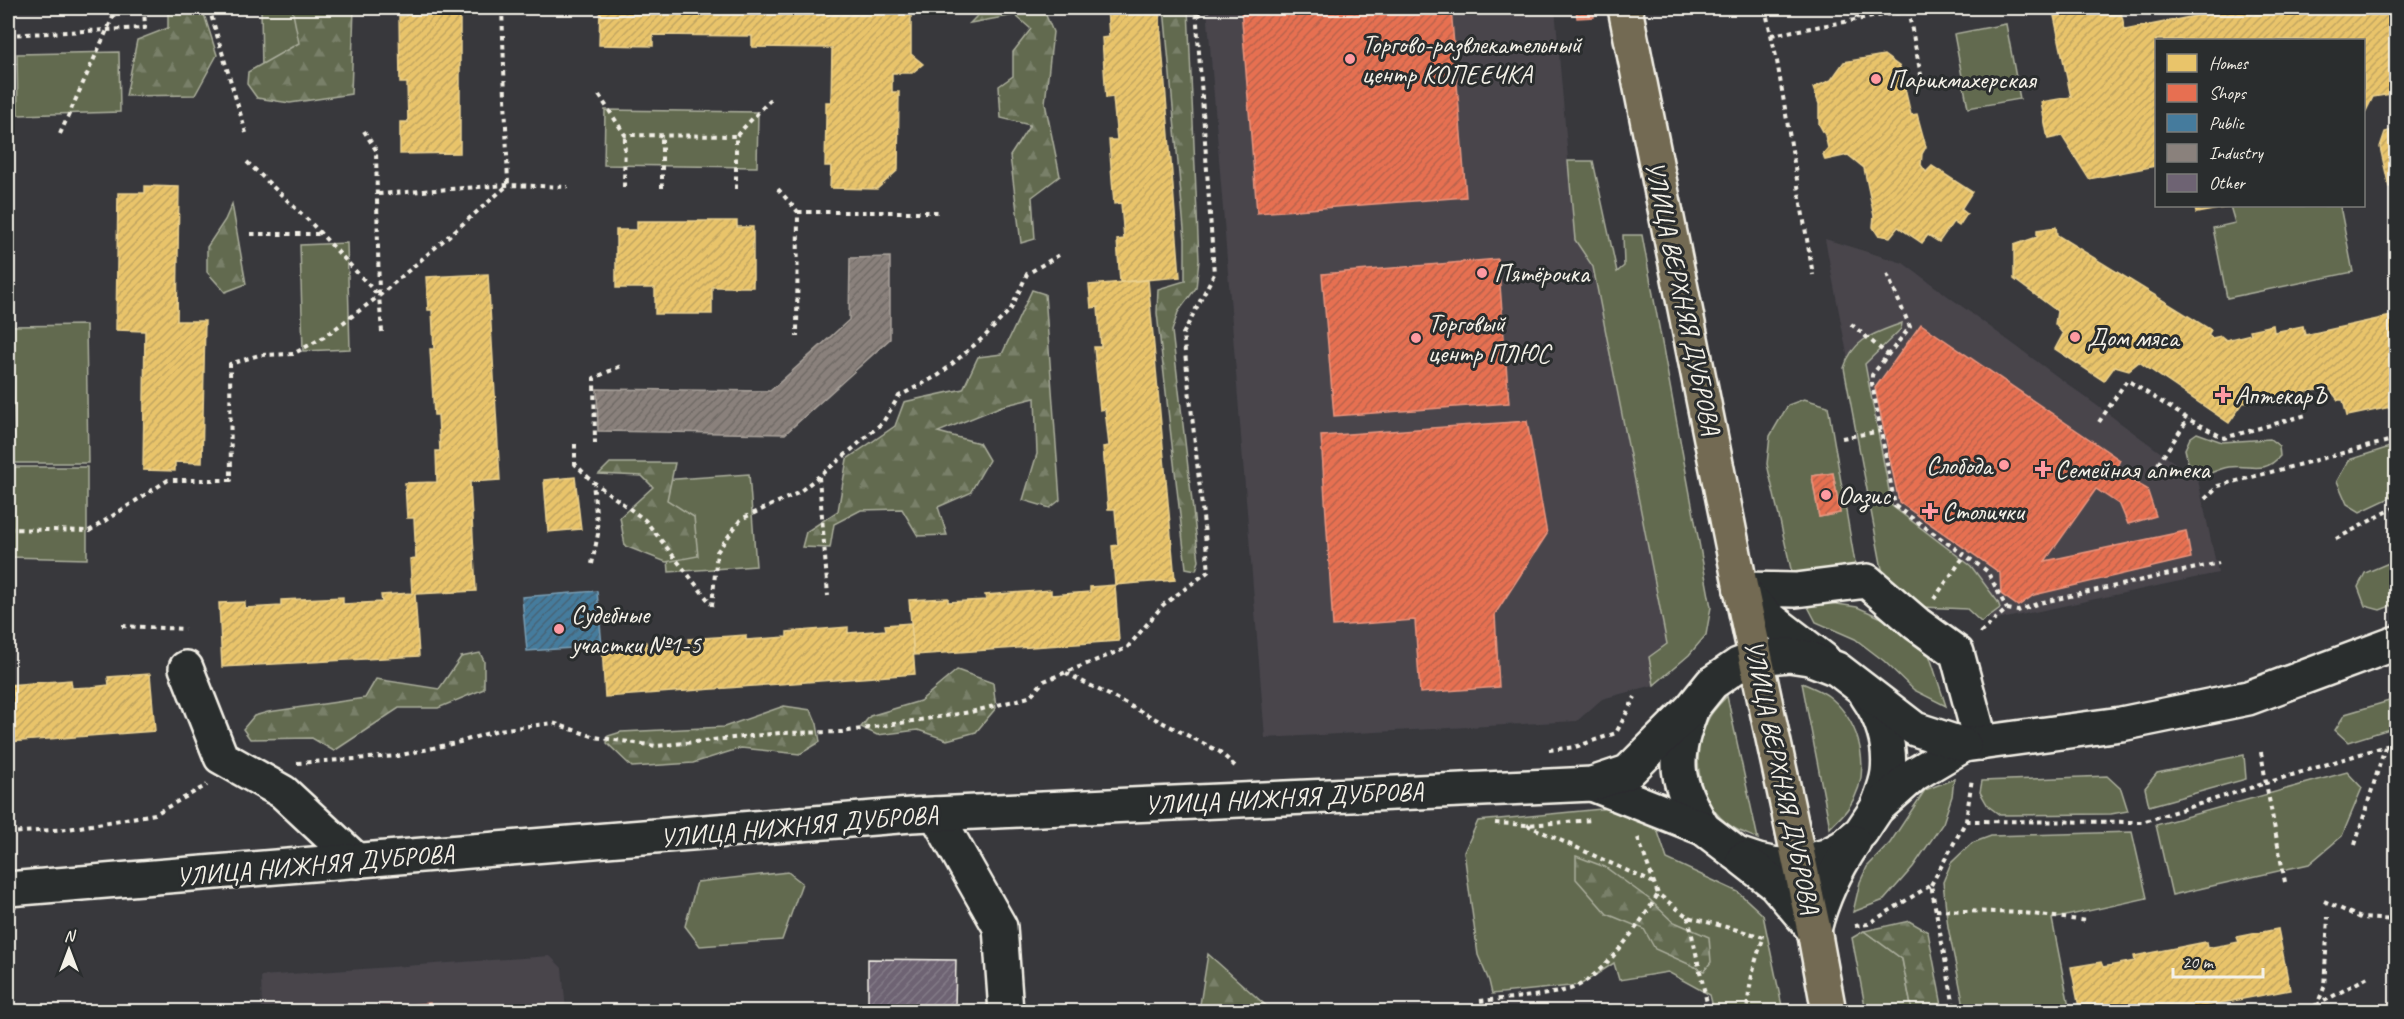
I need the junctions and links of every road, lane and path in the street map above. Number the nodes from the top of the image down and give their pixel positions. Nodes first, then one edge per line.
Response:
1 (117, 8) edge
2 (144, 8) edge
3 (209, 8) edge
4 (502, 8) edge
5 (1196, 8) edge
6 (1212, 8) edge
7 (1625, 8) edge
8 (1765, 8) edge
9 (1839, 8) edge
10 (1923, 8) edge
11 (1908, 10) junction
12 (1197, 16) junction
13 (1863, 19) junction
14 (108, 30) junction
15 (8, 35) edge
16 (1771, 35) junction
17 (1922, 80) dead end
18 (599, 95) dead end
19 (772, 98) dead end
20 (364, 131) dead end
21 (246, 133) dead end
22 (60, 134) dead end
23 (625, 135) junction
24 (662, 135) junction
25 (735, 136) junction
26 (247, 162) dead end
27 (508, 185) junction
28 (568, 187) dead end
29 (624, 187) dead end
30 (662, 188) dead end
31 (736, 189) dead end
32 (778, 189) dead end
33 (378, 194) junction
34 (798, 212) junction
35 (941, 212) dead end
36 (251, 234) dead end
37 (320, 234) junction
38 (1059, 255) dead end
39 (1887, 274) dead end
40 (1813, 275) dead end
41 (379, 296) junction
42 (1851, 324) dead end
43 (382, 332) dead end
44 (797, 337) dead end
45 (1888, 355) junction
46 (621, 366) dead end
47 (2306, 416) dead end
48 (2188, 419) junction
49 (2099, 422) dead end
50 (1881, 431) junction
51 (1842, 438) dead end
52 (2397, 439) edge
53 (575, 444) dead end
54 (595, 444) dead end
55 (2158, 464) dead end
56 (819, 477) junction
57 (592, 481) junction
58 (2205, 499) dead end
59 (2397, 507) edge
60 (8, 529) edge
61 (2336, 539) dead end
62 (1965, 555) junction
63 (2219, 563) dead end
64 (592, 564) dead end
65 (1741, 589) junction
66 (828, 596) dead end
67 (2007, 609) junction
68 (1917, 624) junction
69 (122, 626) dead end
70 (1987, 627) dead end
71 (185, 629) dead end
72 (2397, 643) edge
73 (1757, 658) junction
74 (186, 669) dead end
75 (1065, 672) junction
76 (1848, 678) junction
77 (1712, 683) junction
78 (1635, 697) dead end
79 (1691, 709) junction
80 (2397, 743) edge
81 (1973, 744) junction
82 (2385, 747) junction
83 (1549, 750) dead end
84 (2261, 752) dead end
85 (295, 763) dead end
86 (239, 767) junction
87 (2266, 783) junction
88 (1592, 784) junction
89 (1271, 799) junction
90 (936, 814) junction
91 (1594, 820) dead end
92 (1869, 820) junction
93 (1966, 822) junction
94 (1492, 823) dead end
95 (1527, 825) junction
96 (1703, 828) junction
97 (8, 833) edge
98 (1631, 834) dead end
99 (2355, 845) dead end
100 (1737, 854) junction
101 (357, 861) junction
102 (1801, 863) junction
103 (2285, 882) dead end
104 (1654, 883) junction
105 (1931, 885) junction
106 (8, 889) edge
107 (1658, 894) junction
108 (2324, 901) dead end
109 (1936, 910) junction
110 (1688, 917) junction
111 (2328, 917) dead end
112 (2397, 920) edge
113 (2087, 921) dead end
114 (1855, 926) dead end
115 (1814, 930) junction
116 (2368, 977) dead end
117 (1480, 1001) dead end
118 (2317, 1005) junction
119 (1006, 1011) edge
120 (1709, 1011) edge
121 (1747, 1011) edge
122 (1829, 1011) edge
123 (1955, 1011) edge
124 (2288, 1011) edge
125 (2310, 1011) edge

1 - 14 path
2 - 14 path
3 - 21 path
4 - 27 path
5 - 12 path
6 - 12 path
7 - 65 main road, УЛИЦА ВЕРХНЯЯ ДУБРОВА
8 - 16 path
9 - 13 path
10 - 11 path
11 - 13 path
11 - 17 path
12 - 75 path
13 - 16 path
14 - 15 path
14 - 22 path
16 - 40 path
18 - 23 path
19 - 25 path
20 - 33 path
23 - 24 path
23 - 29 path
24 - 25 path
24 - 30 path
25 - 31 path
26 - 37 path
27 - 28 path
27 - 33 path
27 - 41 path
32 - 34 path
33 - 41 path
34 - 35 path
34 - 44 path
36 - 37 path
37 - 41 path
38 - 56 path
39 - 45 path
41 - 43 path
41 - 60 path
42 - 45 path
45 - 50 path
46 - 54 path
47 - 48 path
48 - 49 path
48 - 55 path
50 - 51 path
50 - 62 path
52 - 58 path
53 - 57 path
56 - 57 path
56 - 66 path
57 - 64 path
59 - 61 path
62 - 67 path
62 - 68 path
63 - 67 path
65 - 68 street
65 - 73 main road, УЛИЦА ВЕРХНЯЯ ДУБРОВА
65 - 76 street, УЛИЦА ВЕРХНЯЯ ДУБРОВА
65 - 77 street, УЛИЦА ВЕРХНЯЯ ДУБРОВА
67 - 70 path
68 - 81 street
69 - 71 path
72 - 81 street, УЛИЦА НИЖНЯЯ ДУБРОВА
73 - 76 street, УЛИЦА НИЖНЯЯ ДУБРОВА
73 - 77 street, УЛИЦА НИЖНЯЯ ДУБРОВА
73 - 102 main road, УЛИЦА ВЕРХНЯЯ ДУБРОВА
74 - 86 street
75 - 85 path
75 - 89 path
76 - 81 street, УЛИЦА НИЖНЯЯ ДУБРОВА
76 - 92 street, УЛИЦА ВЕРХНЯЯ ДУБРОВА
77 - 79 street, УЛИЦА НИЖНЯЯ ДУБРОВА
78 - 83 path
79 - 88 street, УЛИЦА НИЖНЯЯ ДУБРОВА
79 - 96 street
80 - 82 path
81 - 92 street, УЛИЦА НИЖНЯЯ ДУБРОВА
81 - 93 path
82 - 87 path
82 - 99 path
84 - 87 path
86 - 97 path
86 - 101 street
87 - 93 path
87 - 103 path
88 - 89 street, УЛИЦА НИЖНЯЯ ДУБРОВА
88 - 96 street, УЛИЦА НИЖНЯЯ ДУБРОВА
89 - 90 street, УЛИЦА НИЖНЯЯ ДУБРОВА
90 - 101 street, УЛИЦА НИЖНЯЯ ДУБРОВА
90 - 119 street
91 - 95 path
92 - 102 street, УЛИЦА НИЖНЯЯ ДУБРОВА
92 - 115 street, УЛИЦА ВЕРХНЯЯ ДУБРОВА
93 - 105 path
94 - 95 path
95 - 104 path
96 - 100 street, УЛИЦА НИЖНЯЯ ДУБРОВА
98 - 104 path
100 - 102 street, УЛИЦА НИЖНЯЯ ДУБРОВА
100 - 115 street, УЛИЦА ВЕРХНЯЯ ДУБРОВА
101 - 106 street, УЛИЦА НИЖНЯЯ ДУБРОВА
102 - 115 main road, УЛИЦА ВЕРХНЯЯ ДУБРОВА
104 - 107 path
105 - 109 path
105 - 114 path
107 - 110 path
107 - 117 path
108 - 112 path
109 - 113 path
109 - 123 path
110 - 120 path
110 - 121 path
111 - 118 path
115 - 122 main road, УЛИЦА ВЕРХНЯЯ ДУБРОВА
116 - 118 path
118 - 124 path
118 - 125 path

